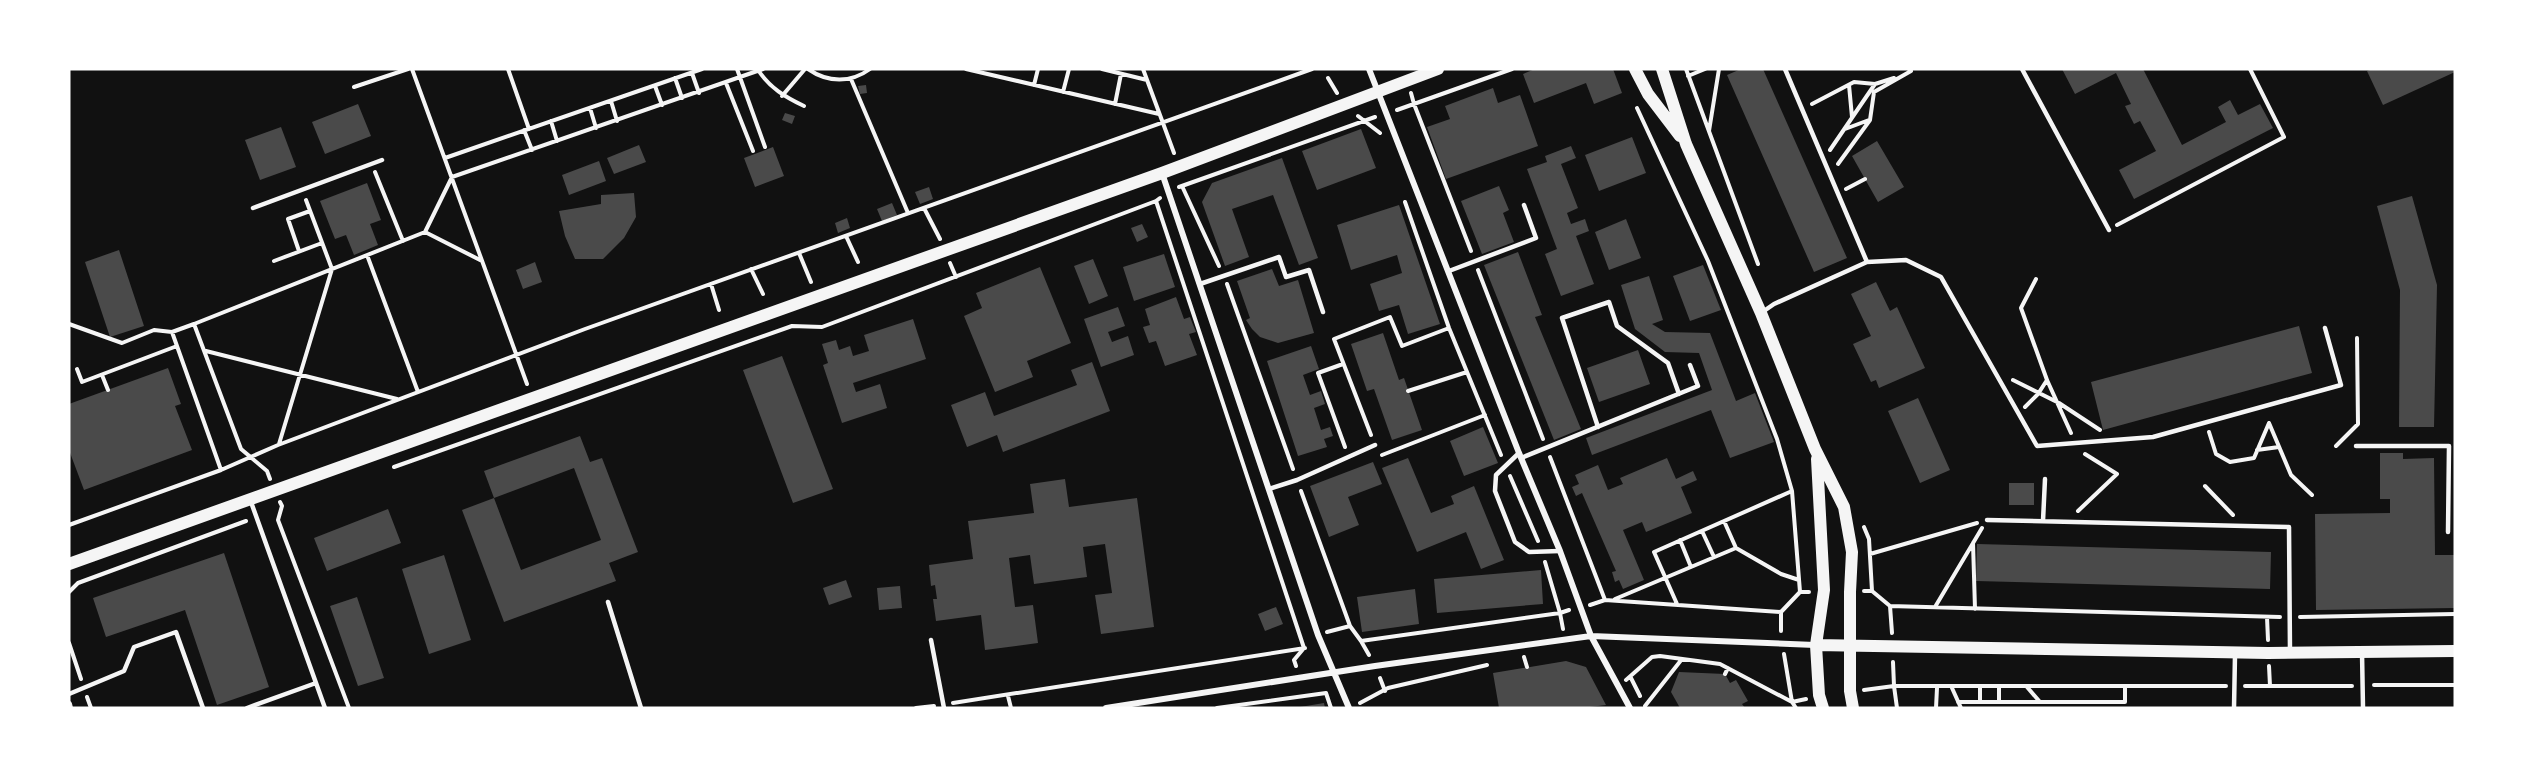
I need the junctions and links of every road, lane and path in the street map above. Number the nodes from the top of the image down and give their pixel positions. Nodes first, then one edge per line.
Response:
1 (410, 69) edge
2 (508, 69) edge
3 (702, 69) edge
4 (737, 69) edge
5 (807, 69) edge
6 (870, 69) edge
7 (966, 69) edge
8 (991, 69) edge
9 (1038, 69) edge
10 (1069, 69) edge
11 (1102, 69) edge
12 (1143, 69) edge
13 (1312, 69) edge
14 (1370, 69) edge
15 (1438, 69) edge
16 (1512, 69) edge
17 (1635, 69) edge
18 (1662, 69) edge
19 (1705, 69) edge
20 (1719, 69) edge
21 (1785, 69) edge
22 (2022, 69) edge
23 (2250, 69) edge
24 (760, 70) edge
25 (1912, 70) edge
26 (692, 73) junction
27 (1121, 74) junction
28 (989, 75) junction
29 (1688, 76) dead end
30 (675, 78) junction
31 (740, 78) junction
32 (852, 79) junction
33 (1148, 80) junction
34 (1409, 80) junction
35 (726, 83) junction
36 (1875, 84) junction
37 (1034, 85) junction
38 (1849, 85) junction
39 (655, 86) junction
40 (354, 87) dead end
41 (1379, 91) junction
42 (1063, 92) junction
43 (699, 93) junction
44 (782, 96) junction
45 (682, 98) junction
46 (611, 101) junction
47 (1634, 101) dead end
48 (1115, 104) junction
49 (1414, 104) junction
50 (662, 105) junction
51 (804, 106) dead end
52 (590, 108) junction
53 (1801, 110) junction
54 (1388, 113) junction
55 (1160, 115) junction
56 (1852, 118) junction
57 (1870, 120) junction
58 (551, 121) junction
59 (616, 121) junction
60 (1163, 122) junction
61 (1364, 122) junction
62 (596, 128) junction
63 (527, 129) junction
64 (1844, 129) junction
65 (1708, 132) dead end
66 (1382, 134) dead end
67 (557, 141) junction
68 (1686, 144) junction
69 (765, 147) dead end
70 (532, 150) junction
71 (753, 151) dead end
72 (445, 158) junction
73 (382, 160) dead end
74 (1823, 160) junction
75 (372, 164) junction
76 (1179, 166) junction
77 (1162, 173) junction
78 (1830, 176) junction
79 (452, 177) junction
80 (1865, 179) dead end
81 (1182, 186) junction
82 (303, 190) junction
83 (1168, 190) junction
84 (1838, 194) junction
85 (1404, 199) dead end
86 (1156, 201) junction
87 (1524, 205) dead end
88 (253, 208) dead end
89 (310, 211) junction
90 (908, 213) junction
91 (2109, 230) joint
92 (425, 232) junction
93 (846, 236) junction
94 (403, 241) junction
95 (322, 243) junction
96 (299, 251) junction
97 (798, 253) junction
98 (367, 255) junction
99 (274, 261) dead end
100 (482, 261) junction
101 (1474, 261) junction
102 (858, 262) dead end
103 (1867, 262) junction
104 (332, 269) junction
105 (751, 269) junction
106 (1449, 271) junction
107 (1224, 278) junction
108 (2036, 279) dead end
109 (711, 284) junction
110 (1200, 284) junction
111 (814, 289) dead end
112 (763, 294) dead end
113 (719, 310) dead end
114 (1323, 312) dead end
115 (1761, 313) junction
116 (69, 324) edge
117 (194, 324) junction
118 (1449, 328) junction
119 (2325, 328) dead end
120 (172, 332) junction
121 (2357, 338) dead end
122 (177, 346) junction
123 (206, 351) junction
124 (516, 355) junction
125 (1343, 364) junction
126 (1690, 365) dead end
127 (77, 369) dead end
128 (1993, 369) junction
129 (1467, 372) junction
130 (102, 375) junction
131 (300, 375) junction
132 (2047, 380) junction
133 (108, 390) dead end
134 (1408, 391) dead end
135 (418, 392) junction
136 (1679, 394) junction
137 (2038, 394) junction
138 (531, 397) junction
139 (398, 400) junction
140 (2059, 403) junction
141 (2262, 407) junction
142 (2018, 414) junction
143 (1485, 415) junction
144 (2206, 422) junction
145 (2269, 423) junction
146 (1598, 426) junction
147 (2116, 440) junction
148 (2075, 443) junction
149 (278, 445) junction
150 (1375, 445) junction
151 (2336, 446) dead end
152 (2356, 446) dead end
153 (2279, 447) junction
154 (1546, 448) junction
155 (1815, 449) junction
156 (2257, 450) junction
157 (251, 456) junction
158 (1520, 456) junction
159 (1348, 457) junction
160 (1506, 466) junction
161 (393, 467) dead end
162 (221, 471) junction
163 (2045, 479) dead end
164 (1297, 480) junction
165 (2205, 486) dead end
166 (1269, 489) junction
167 (276, 491) junction
168 (1792, 491) junction
169 (2312, 495) dead end
170 (250, 500) junction
171 (293, 502) dead end
172 (282, 506) junction
173 (255, 517) junction
174 (1987, 520) junction
175 (1724, 521) junction
176 (2043, 521) junction
177 (2067, 522) junction
178 (69, 525) edge
179 (2244, 526) junction
180 (1702, 531) junction
181 (2448, 532) dead end
182 (1680, 540) junction
183 (1973, 543) junction
184 (1736, 548) junction
185 (1542, 551) junction
186 (1560, 551) junction
187 (1870, 554) dead end
188 (1714, 557) junction
189 (69, 564) edge
190 (1691, 568) junction
191 (1666, 579) junction
192 (1799, 580) junction
193 (69, 592) edge
194 (1800, 592) dead end
195 (1605, 600) dead end
196 (1611, 601) dead end
197 (608, 602) dead end
198 (1677, 604) dead end
199 (1890, 606) dead end
200 (1935, 608) junction
201 (1975, 609) junction
202 (2455, 614) edge
203 (2290, 617) junction
204 (1350, 626) junction
205 (1318, 635) junction
206 (1591, 636) junction
207 (931, 640) dead end
208 (1816, 645) junction
209 (1850, 646) junction
210 (1304, 648) junction
211 (2455, 651) edge
212 (2235, 652) junction
213 (2362, 652) junction
214 (2290, 653) junction
215 (1535, 655) dead end
216 (1524, 657) junction
217 (1682, 659) junction
218 (1514, 660) dead end
219 (1492, 664) dead end
220 (1527, 668) dead end
221 (1728, 668) junction
222 (1334, 672) junction
223 (1725, 674) dead end
224 (1299, 678) junction
225 (316, 683) junction
226 (1617, 686) junction
227 (2224, 686) dead end
228 (1937, 687) junction
229 (1999, 687) junction
230 (2026, 687) junction
231 (2125, 687) junction
232 (1952, 688) junction
233 (1980, 688) junction
234 (69, 693) edge
235 (1008, 696) junction
236 (1303, 696) junction
237 (1958, 702) junction
238 (1980, 702) junction
239 (1999, 702) junction
240 (2040, 702) junction
241 (943, 706) edge
242 (1645, 706) dead end
243 (203, 708) edge
244 (247, 708) edge
245 (325, 708) edge
246 (349, 708) edge
247 (641, 708) edge
248 (916, 708) edge
249 (1011, 708) edge
250 (1106, 708) edge
251 (1217, 708) edge
252 (1331, 708) edge
253 (1349, 708) edge
254 (1630, 708) edge
255 (1796, 708) edge
256 (1823, 708) edge
257 (1853, 708) edge
258 (1897, 708) edge
259 (1936, 708) edge
260 (1961, 708) edge
261 (2234, 708) edge
262 (2363, 708) edge

1 - 40 path
1 - 72 path
2 - 63 path
3 - 26 path
4 - 31 path
5 - 32 path
5 - 44 path
6 - 32 path
7 - 28 path
8 - 28 path
9 - 37 path
10 - 42 path
11 - 27 path
12 - 33 path
13 - 60 path
14 - 41 street
15 - 34 main road
16 - 49 path
17 - 68 main road
18 - 68 main road
19 - 29 path
20 - 65 path
21 - 53 lane
22 - 91 lane
23 - 91 path
24 - 31 path
24 - 44 path
25 - 36 path
25 - 57 path
26 - 30 path
26 - 43 path
27 - 33 path
27 - 48 path
28 - 37 path
30 - 39 path
30 - 45 path
31 - 35 path
31 - 69 path
32 - 90 path
33 - 55 path
34 - 41 main road
34 - 49 path
35 - 43 path
35 - 71 path
36 - 38 path
36 - 56 path
37 - 42 path
38 - 53 path
38 - 56 path
39 - 46 path
39 - 50 path
41 - 54 street
41 - 76 main road
42 - 48 path
43 - 45 path
44 - 51 path
45 - 50 path
46 - 52 path
46 - 59 path
47 - 168 path
48 - 55 path
49 - 54 path
49 - 101 path
50 - 59 path
52 - 58 path
52 - 62 path
53 - 74 lane
54 - 61 path
54 - 106 street
55 - 60 path
56 - 64 path
57 - 64 path
57 - 78 path
58 - 63 path
58 - 67 path
59 - 62 path
60 - 76 path
60 - 90 path
61 - 66 path
61 - 81 path
62 - 67 path
63 - 70 path
63 - 72 path
64 - 74 path
67 - 70 path
68 - 115 main road
70 - 79 path
72 - 79 path
73 - 75 lane
74 - 78 lane
75 - 82 lane
75 - 94 path
76 - 77 main road
76 - 81 path
77 - 83 street
77 - 138 main road
78 - 84 lane
79 - 92 path
79 - 100 path
80 - 84 path
81 - 83 path
81 - 107 path
82 - 88 lane
82 - 89 path
83 - 86 path
83 - 110 street
84 - 103 lane
85 - 118 path
86 - 161 path
86 - 210 path
87 - 101 lane
89 - 95 path
89 - 96 path
90 - 93 path
92 - 94 path
92 - 100 path
93 - 97 path
93 - 102 path
94 - 98 path
95 - 96 path
95 - 104 path
96 - 99 path
97 - 105 path
97 - 111 path
98 - 104 path
98 - 135 path
100 - 124 path
101 - 106 lane
101 - 154 path
103 - 115 lane
103 - 128 lane
104 - 117 path
104 - 131 path
105 - 109 path
105 - 112 path
106 - 158 street
107 - 110 lane
107 - 114 lane
107 - 164 path
108 - 132 path
109 - 113 path
109 - 124 path
110 - 166 street
115 - 155 main road
116 - 120 path
117 - 120 path
117 - 123 path
118 - 125 path
118 - 129 path
119 - 141 lane
120 - 122 path
121 - 151 path
122 - 130 path
122 - 162 path
123 - 131 path
123 - 157 path
124 - 135 path
124 - 138 path
125 - 150 path
125 - 159 path
126 - 136 lane
127 - 130 path
128 - 137 path
128 - 142 lane
129 - 134 path
129 - 143 path
130 - 133 path
131 - 139 path
131 - 149 path
132 - 137 path
132 - 140 path
135 - 139 path
136 - 146 lane
136 - 146 lane
137 - 140 path
137 - 142 path
138 - 167 main road
139 - 149 path
140 - 147 path
140 - 148 path
141 - 144 lane
141 - 145 path
142 - 148 lane
143 - 150 path
143 - 160 path
144 - 147 lane
144 - 156 path
145 - 153 path
145 - 156 path
146 - 154 lane
147 - 148 lane
148 - 177 path
149 - 157 path
150 - 159 lane
152 - 181 lane
153 - 156 path
153 - 169 path
154 - 158 lane
154 - 195 path
155 - 208 main road
155 - 209 main road
157 - 162 path
157 - 167 path
158 - 160 lane
158 - 186 street
159 - 164 lane
160 - 185 path
160 - 185 lane
162 - 178 path
163 - 176 lane
164 - 166 lane
164 - 204 path
165 - 179 path
166 - 205 street
167 - 170 main road
167 - 172 path
168 - 175 path
168 - 192 path
170 - 173 lane
170 - 189 main road
171 - 172 path
172 - 173 path
172 - 246 path
173 - 193 path
173 - 225 lane
174 - 176 lane
174 - 183 path
174 - 187 path
175 - 180 path
175 - 184 path
176 - 177 lane
177 - 179 lane
179 - 203 lane
180 - 182 path
180 - 188 path
182 - 190 path
182 - 191 path
183 - 200 path
183 - 201 path
184 - 188 path
184 - 192 path
185 - 186 lane
185 - 204 path
186 - 206 street
188 - 190 path
190 - 191 path
191 - 196 path
191 - 198 path
192 - 194 path
197 - 247 lane
199 - 200 path
200 - 201 path
201 - 203 path
202 - 203 path
203 - 214 lane
204 - 205 path
205 - 210 path
205 - 222 street
206 - 208 street
206 - 222 street
206 - 226 street
207 - 241 lane
208 - 209 main road
208 - 256 main road
209 - 212 main road
209 - 257 main road
210 - 224 path
210 - 235 path
211 - 213 main road
212 - 214 main road
212 - 261 lane
213 - 214 main road
213 - 262 lane
215 - 216 path
216 - 218 path
216 - 220 path
217 - 221 path
217 - 226 path
217 - 242 path
219 - 253 path
221 - 223 path
221 - 255 path
222 - 224 street
222 - 253 street
224 - 236 path
224 - 250 street
225 - 244 lane
225 - 245 lane
226 - 254 street
227 - 231 path
228 - 232 path
228 - 258 path
228 - 259 path
229 - 230 path
229 - 233 path
229 - 239 path
230 - 231 path
230 - 240 path
231 - 240 path
232 - 233 path
232 - 237 path
233 - 238 path
234 - 243 lane
235 - 241 path
235 - 249 path
236 - 251 path
236 - 252 path
237 - 238 path
237 - 260 path
238 - 239 path
239 - 240 path
241 - 248 path

